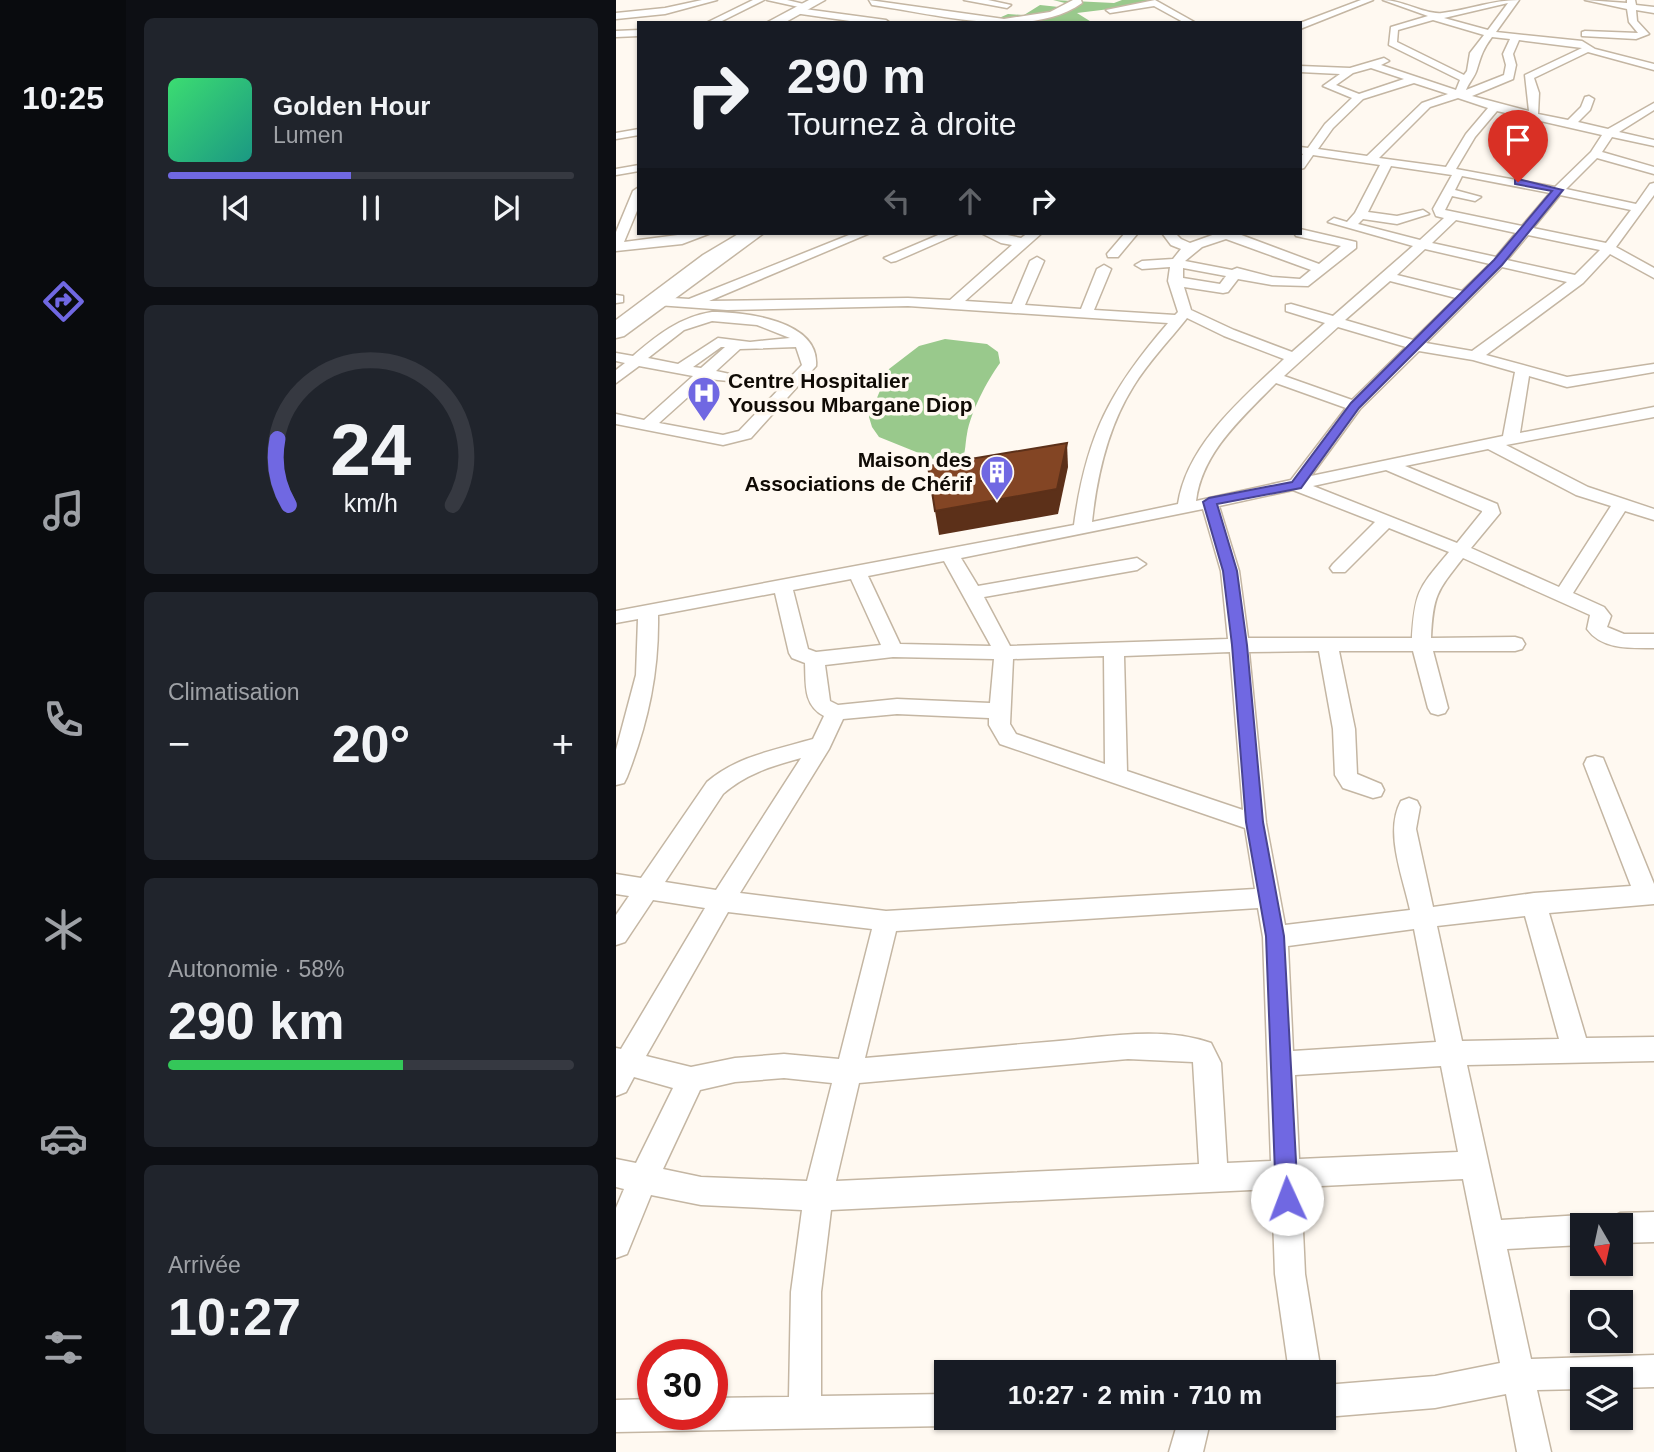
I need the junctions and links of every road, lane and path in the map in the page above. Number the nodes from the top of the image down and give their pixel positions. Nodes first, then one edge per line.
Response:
1 (680, 0) edge
2 (713, 0) edge
3 (760, 0) edge
4 (771, 0) edge
5 (927, 0) edge
6 (968, 0) edge
7 (1077, 0) edge
8 (1356, 0) edge
9 (1369, 0) edge
10 (1387, 0) edge
11 (1510, 0) edge
12 (1515, 0) edge
13 (1589, 0) edge
14 (874, 1) edge
15 (1011, 2) edge
16 (1631, 3) edge
17 (688, 6) junction
18 (808, 6) edge
19 (635, 7) dead end
20 (912, 8) junction
21 (1654, 10) edge
22 (665, 11) junction
23 (1194, 11) dead end
24 (643, 13) junction
25 (616, 16) edge
26 (845, 17) junction
27 (1120, 17) dead end
28 (1434, 17) junction
29 (984, 18) junction
30 (659, 21) edge
31 (714, 21) edge
32 (777, 21) edge
33 (872, 21) edge
34 (997, 21) edge
35 (1007, 21) edge
36 (1188, 21) edge
37 (1199, 21) edge
38 (1299, 21) edge
39 (1413, 22) junction
40 (1302, 25) edge
41 (1431, 29) dead end
42 (637, 33) edge
43 (616, 34) edge
44 (1491, 34) junction
45 (1644, 34) junction
46 (1516, 37) junction
47 (1584, 38) junction
48 (1654, 41) edge
49 (1408, 52) junction
50 (1612, 57) junction
51 (1652, 64) edge
52 (1372, 65) junction
53 (1590, 65) dead end
54 (1302, 69) edge
55 (1350, 72) junction
56 (1465, 79) junction
57 (1412, 80) junction
58 (1462, 94) junction
59 (1359, 97) junction
60 (1589, 99) dead end
61 (1654, 106) edge
62 (1495, 107) junction
63 (1531, 115) junction
64 (1648, 115) edge
65 (1570, 124) junction
66 (637, 132) edge
67 (1609, 133) junction
68 (616, 136) edge
69 (1654, 142) edge
70 (1305, 152) edge
71 (1595, 154) junction
72 (1370, 160) junction
73 (1387, 163) junction
74 (637, 168) edge
75 (1454, 171) junction
76 (1654, 171) edge
77 (616, 172) edge
78 (1654, 187) edge
79 (1558, 190) junction
80 (1447, 192) junction
81 (1475, 197) dead end
82 (635, 205) edge
83 (1639, 208) junction
84 (1360, 215) junction
85 (1423, 215) dead end
86 (1453, 216) junction
87 (1334, 222) dead end
88 (1350, 226) junction
89 (1526, 231) junction
90 (1302, 233) edge
91 (698, 235) edge
92 (735, 235) edge
93 (751, 235) edge
94 (859, 235) edge
95 (949, 235) edge
96 (992, 235) edge
97 (1033, 235) edge
98 (1130, 235) edge
99 (1170, 235) edge
100 (1225, 235) edge
101 (1231, 235) edge
102 (1023, 242) junction
103 (1423, 246) junction
104 (616, 247) edge
105 (1191, 248) junction
106 (1609, 248) junction
107 (1113, 254) dead end
108 (891, 258) dead end
109 (1037, 261) dead end
110 (1498, 262) junction
111 (1175, 263) junction
112 (1142, 265) dead end
113 (1104, 269) dead end
114 (1321, 269) junction
115 (1237, 272) junction
116 (1654, 274) edge
117 (1387, 276) junction
118 (1578, 279) junction
119 (1175, 281) junction
120 (1465, 296) junction
121 (657, 301) junction
122 (617, 305) edge
123 (685, 305) junction
124 (952, 306) junction
125 (1291, 308) dead end
126 (1017, 309) junction
127 (1086, 313) junction
128 (1182, 315) junction
129 (1335, 322) junction
130 (616, 331) edge
131 (800, 342) junction
132 (736, 345) junction
133 (1417, 346) junction
134 (1475, 356) junction
135 (616, 357) edge
136 (1293, 357) junction
137 (638, 361) junction
138 (1523, 368) junction
139 (1654, 368) edge
140 (681, 369) junction
141 (704, 374) junction
142 (1272, 377) junction
143 (616, 378) edge
144 (734, 379) dead end
145 (1355, 406) junction
146 (1654, 412) edge
147 (616, 419) edge
148 (647, 425) junction
149 (1511, 438) junction
150 (1489, 443) junction
151 (1385, 464) junction
152 (1296, 485) junction
153 (1209, 502) junction
154 (1620, 505) junction
155 (1186, 508) junction
156 (1654, 515) edge
157 (1385, 522) junction
158 (1083, 527) junction
159 (1462, 551) junction
160 (949, 554) junction
161 (1137, 564) dead end
162 (1339, 568) dead end
163 (858, 573) junction
164 (783, 586) junction
165 (973, 593) junction
166 (1563, 595) junction
167 (648, 611) junction
168 (616, 617) edge
169 (1654, 641) edge
170 (1421, 644) junction
171 (1515, 644) dead end
172 (1239, 645) junction
173 (1328, 645) junction
174 (1114, 649) junction
175 (893, 650) junction
176 (1004, 653) junction
177 (815, 659) junction
178 (1438, 708) dead end
179 (1000, 711) junction
180 (836, 713) junction
181 (623, 743) edge
182 (821, 744) junction
183 (1595, 764) dead end
184 (1116, 776) junction
185 (616, 777) edge
186 (1373, 790) dead end
187 (1409, 807) dead end
188 (1255, 822) junction
189 (616, 884) edge
190 (648, 890) junction
191 (1650, 895) edge
192 (1268, 898) junction
193 (722, 901) junction
194 (1534, 903) junction
195 (1423, 919) junction
196 (886, 921) junction
197 (616, 935) edge
198 (1275, 936) junction
199 (1654, 1049) edge
200 (1576, 1051) junction
201 (1452, 1054) junction
202 (1280, 1064) junction
203 (620, 1069) edge
204 (848, 1072) junction
205 (691, 1080) junction
206 (1475, 1165) junction
207 (1286, 1173) junction
208 (629, 1176) edge
209 (1214, 1177) junction
210 (818, 1196) junction
211 (1654, 1227) edge
212 (1633, 1228) edge
213 (1570, 1231) edge
214 (1489, 1235) junction
215 (616, 1243) edge
216 (1303, 1360) edge
217 (1654, 1371) edge
218 (1518, 1375) junction
219 (1336, 1400) edge
220 (934, 1410) edge
221 (806, 1414) junction
222 (616, 1416) edge
223 (1192, 1430) edge
224 (1186, 1452) edge
225 (1534, 1452) edge

1 - 17 street
2 - 17 street
3 - 31 street
4 - 18 street
5 - 20 street
6 - 15 street
7 - 35 street
8 - 38 street
9 - 40 street
10 - 28 street
11 - 28 street
12 - 44 street
13 - 16 street
14 - 20 street
14 - 26 street
15 - 29 street
16 - 21 street
16 - 45 street
17 - 22 street
18 - 26 street
18 - 32 street
19 - 24 street
20 - 29 street
22 - 24 street
22 - 30 street
23 - 37 street
24 - 25 street
26 - 33 street
27 - 36 street
28 - 39 street
28 - 44 street
29 - 34 street
39 - 41 street
39 - 49 street
42 - 43 street
44 - 46 street
44 - 56 street
45 - 47 street
45 - 48 street
46 - 47 street
46 - 58 street
47 - 50 street
47 - 63 street
49 - 52 street
49 - 56 street
50 - 51 street
50 - 53 street
52 - 55 street
52 - 57 street
54 - 55 street
55 - 59 street
56 - 58 street
57 - 58 street
57 - 59 street
58 - 62 street
58 - 72 street
59 - 70 street
60 - 65 street
61 - 64 street
62 - 63 street
62 - 75 street
63 - 65 street
64 - 67 street
65 - 67 street
66 - 68 street
67 - 69 street
67 - 71 street
70 - 72 street
71 - 76 street
71 - 79 street
72 - 73 street
73 - 75 street
73 - 84 street
74 - 77 street
75 - 79 street
75 - 80 street
78 - 83 street
79 - 83 street
79 - 89 street
80 - 81 street
80 - 86 street
82 - 104 street
83 - 106 street
84 - 85 street
84 - 88 street
86 - 89 street
86 - 103 street
87 - 88 street
88 - 103 street
89 - 106 street
89 - 110 street
90 - 114 street
91 - 104 street
92 - 122 main road
93 - 121 main road
94 - 123 street
95 - 108 street
96 - 102 street
97 - 102 street
98 - 107 street
99 - 105 street
100 - 105 street
101 - 114 street
102 - 124 street
103 - 110 street
103 - 117 street
105 - 111 street
106 - 116 street
106 - 118 street
109 - 126 street
110 - 118 street
110 - 120 street
111 - 112 street
111 - 115 street
111 - 119 street
113 - 127 street
114 - 115 street
115 - 119 street
117 - 120 street
117 - 129 street
118 - 134 street
119 - 128 street
120 - 133 street
121 - 123 street
121 - 130 main road
123 - 124 street
124 - 126 street
125 - 129 street
126 - 127 street
127 - 128 street
128 - 136 street
128 - 158 street
129 - 133 street
129 - 136 street
131 - 132 street
131 - 137 street
131 - 148 street
132 - 140 street
132 - 141 street
133 - 134 street
133 - 145 street
134 - 138 street
135 - 137 street
136 - 142 street
137 - 140 street
137 - 143 street
138 - 139 street
138 - 149 street
140 - 141 street
141 - 144 street
141 - 148 street
142 - 145 street
142 - 155 street
145 - 152 street
146 - 149 street
147 - 148 street
149 - 150 street
150 - 151 street
150 - 154 street
151 - 152 street
151 - 159 street
152 - 153 street
152 - 157 street
153 - 155 street
153 - 172 street
154 - 156 street
154 - 166 street
155 - 158 street
157 - 159 street
157 - 162 street
158 - 160 street
159 - 166 street
159 - 170 street
160 - 163 street
160 - 165 street
161 - 165 street
163 - 164 street
163 - 175 street
164 - 167 street
164 - 177 street
165 - 176 street
166 - 169 street
167 - 168 street
167 - 181 street
170 - 171 street
170 - 173 street
170 - 178 street
172 - 173 street
172 - 174 street
172 - 188 street
173 - 186 street
174 - 176 street
174 - 184 street
175 - 176 street
175 - 177 street
176 - 179 street
177 - 180 street
179 - 180 street
179 - 184 street
180 - 182 street
181 - 185 street
182 - 190 street
182 - 193 street
183 - 191 street
184 - 188 street
187 - 195 street
188 - 192 street
189 - 190 street
190 - 193 street
190 - 197 street
191 - 194 street
192 - 196 street
192 - 198 street
193 - 196 street
193 - 203 street
194 - 195 street
194 - 200 street
195 - 198 street
195 - 201 street
196 - 204 street
198 - 202 street
199 - 200 street
200 - 201 street
201 - 202 street
201 - 206 street
202 - 207 street
203 - 205 street
204 - 205 street
204 - 209 street
204 - 210 street
205 - 208 street
206 - 207 street
206 - 214 street
207 - 209 street
207 - 216 street
208 - 210 street
208 - 215 street
209 - 210 street
210 - 221 street
211 - 212 street
213 - 214 street
214 - 218 street
217 - 218 street
218 - 219 street
218 - 225 street
220 - 221 street
221 - 222 street
223 - 224 street

